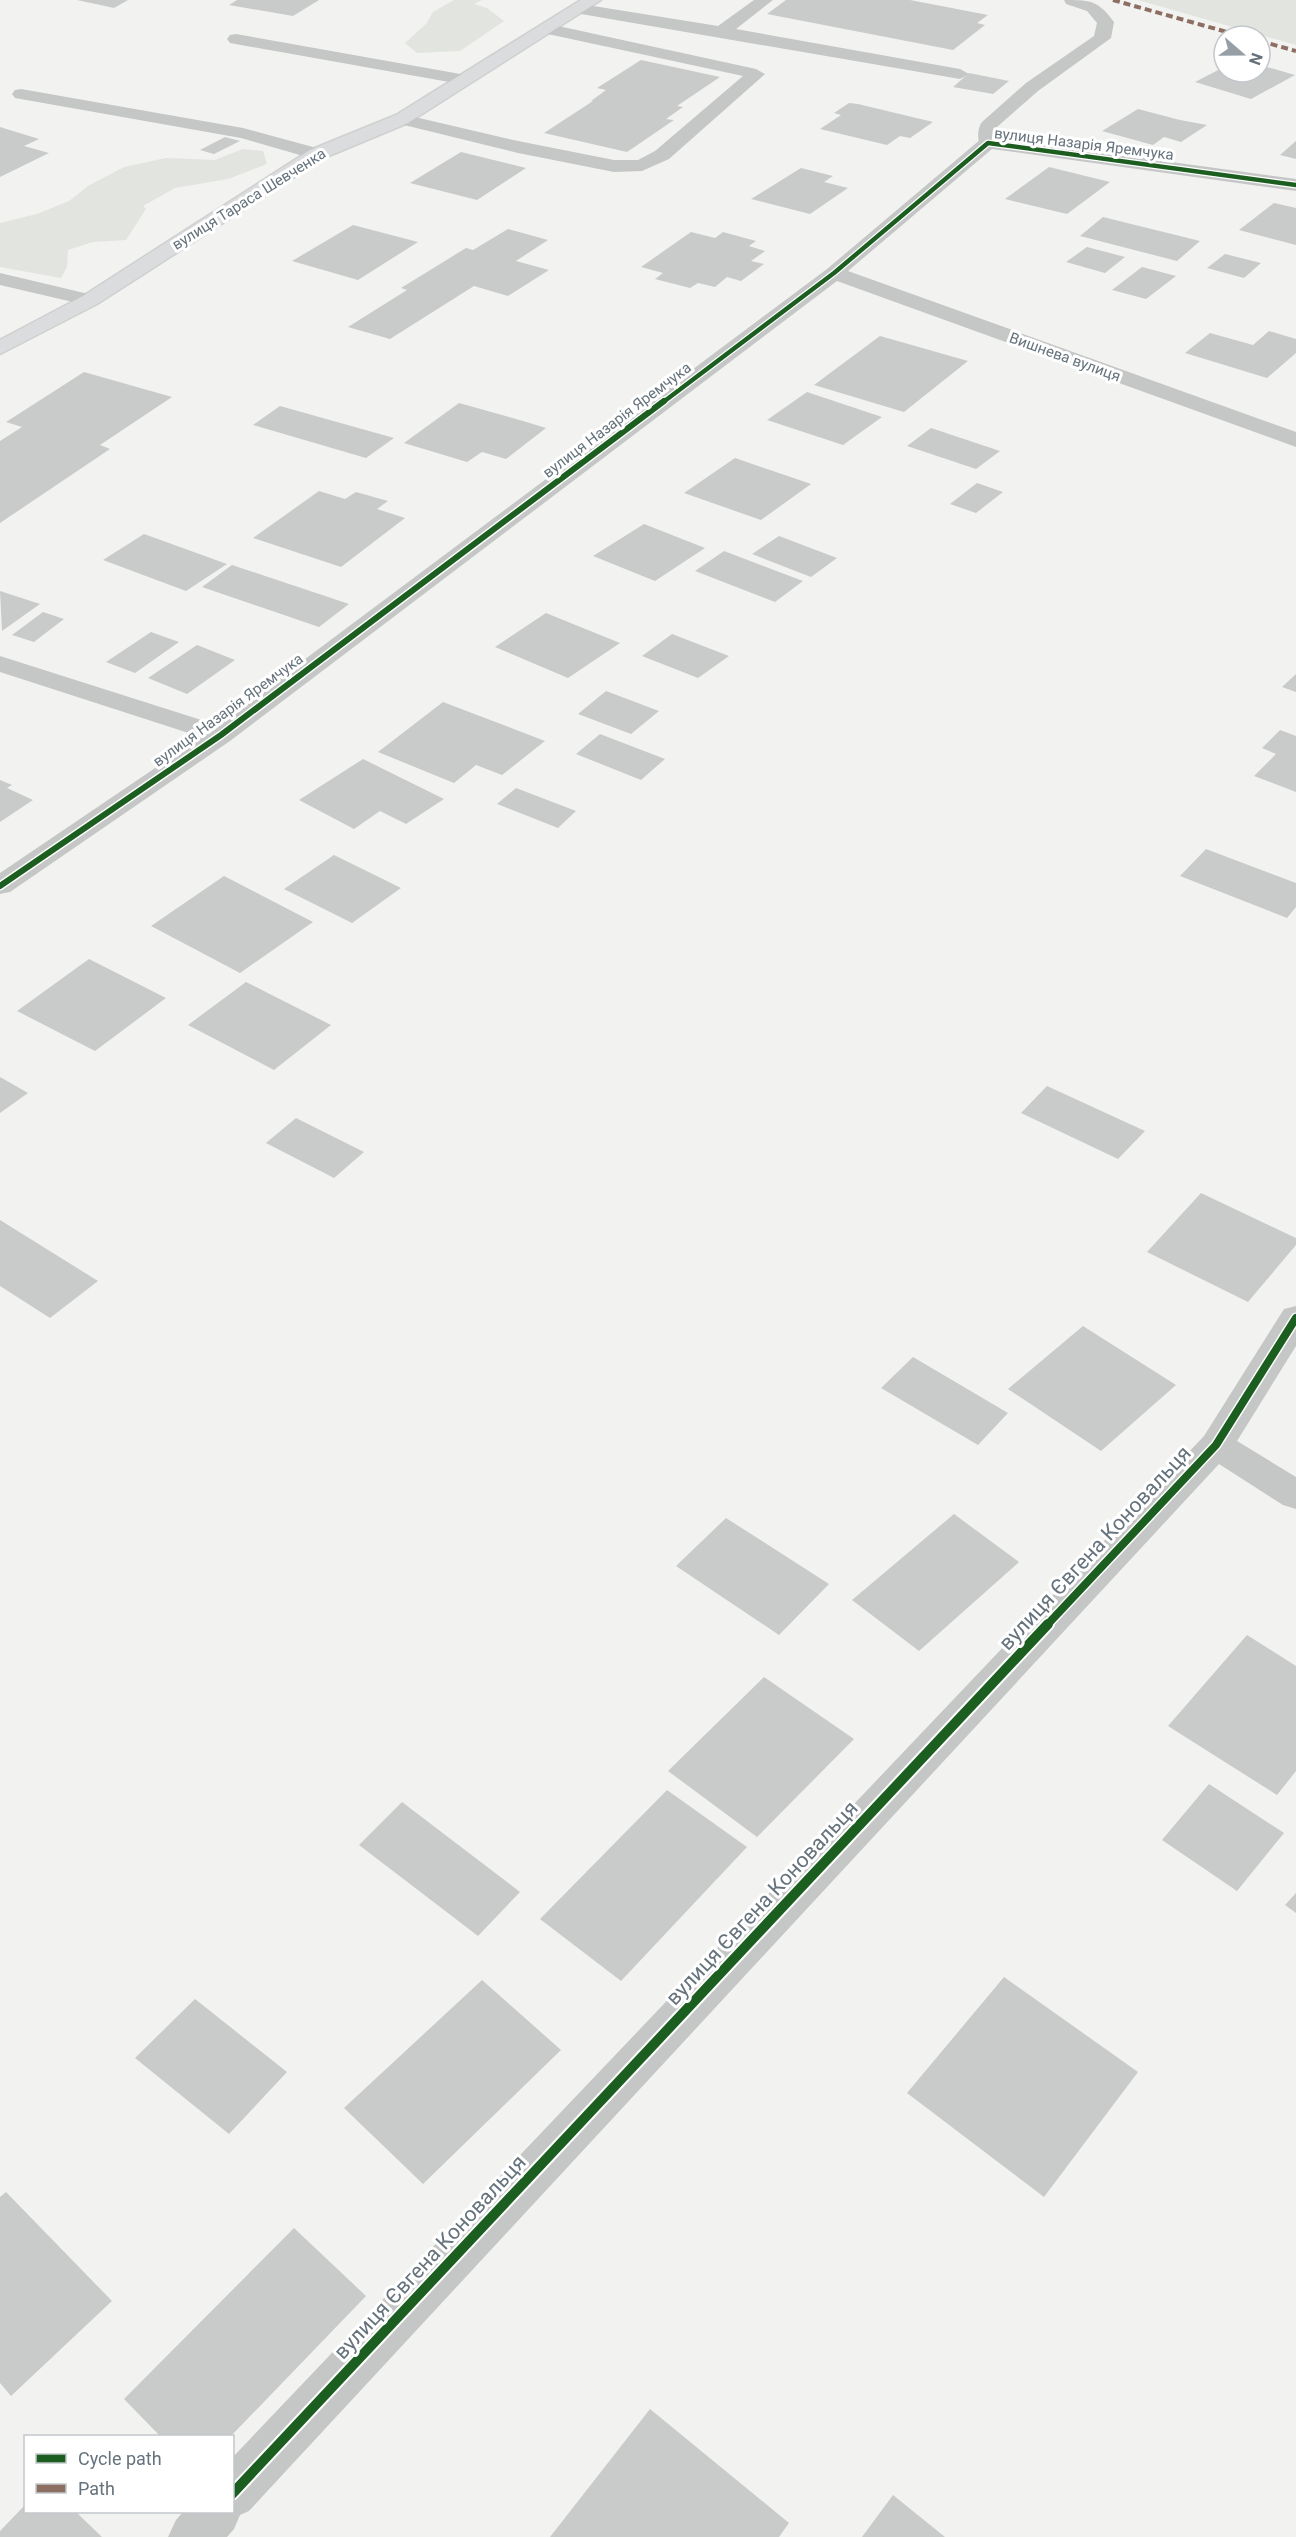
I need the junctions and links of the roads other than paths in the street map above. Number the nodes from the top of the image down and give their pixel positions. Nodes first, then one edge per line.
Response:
1 (765, 0) edge
2 (1072, 0) edge
3 (587, 5) edge
4 (549, 29) junction
5 (721, 32) junction
6 (236, 39) dead end
7 (960, 74) dead end
8 (465, 80) junction
9 (21, 94) dead end
10 (402, 119) junction
11 (988, 143) junction
12 (317, 154) junction
13 (1296, 185) edge
14 (834, 273) junction
15 (0, 279) edge
16 (90, 300) junction
17 (0, 348) edge
18 (1296, 440) edge
19 (0, 664) edge
20 (221, 735) junction
21 (0, 885) edge
22 (1296, 1318) edge
23 (1216, 1445) junction
24 (1296, 1495) edge
25 (234, 2492) edge
26 (215, 2513) edge
27 (193, 2537) edge

1 - 5 street
2 - 11 street, вулиця Назарія Яремчука
3 - 4 street, вулиця Тараса Шевченка
3 - 5 street
4 - 8 street, вулиця Тараса Шевченка
4 - 10 street
5 - 7 street
6 - 8 street
8 - 10 street, вулиця Тараса Шевченка
9 - 12 street
10 - 12 street, вулиця Тараса Шевченка
11 - 13 street, вулиця Назарія Яремчука
11 - 14 street, вулиця Назарія Яремчука
12 - 16 street, вулиця Тараса Шевченка
14 - 18 street, Вишнева вулиця
14 - 20 street, вулиця Назарія Яремчука
15 - 16 street
16 - 17 street, вулиця Тараса Шевченка
19 - 20 street
20 - 21 street, вулиця Назарія Яремчука
22 - 23 street, вулиця Євгена Коновальця
23 - 24 street
23 - 25 street, вулиця Євгена Коновальця
26 - 27 street

